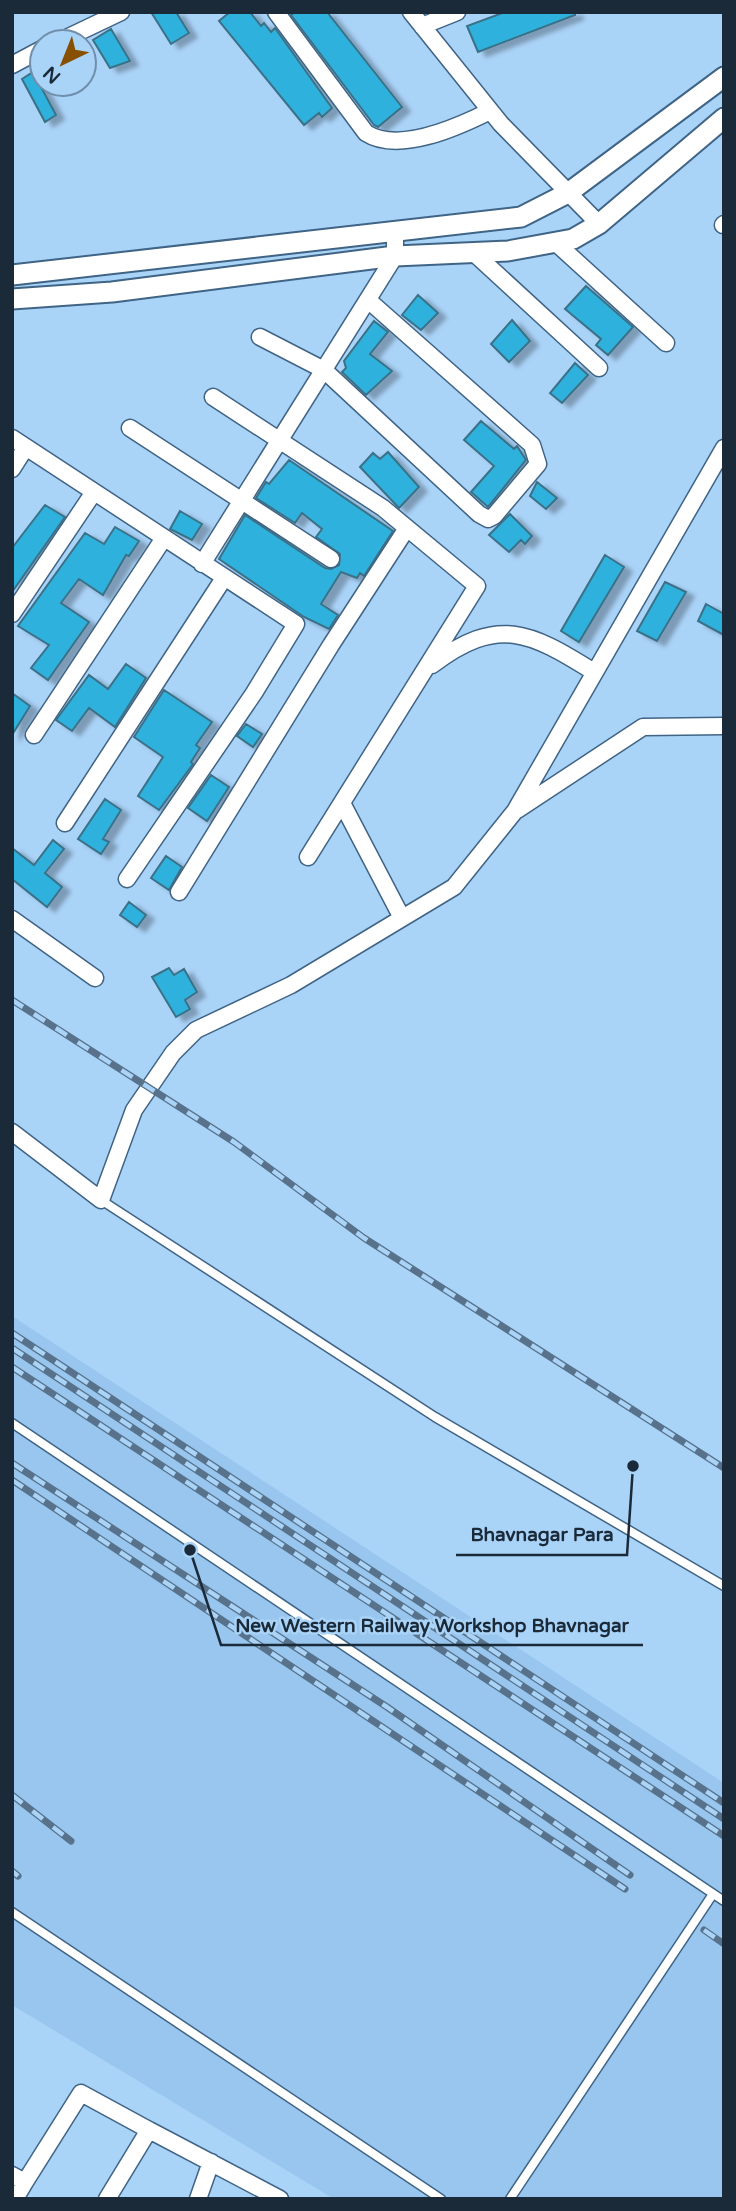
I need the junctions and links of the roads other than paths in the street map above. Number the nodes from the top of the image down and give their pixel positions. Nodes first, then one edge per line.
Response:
1 (121, 12) edge
2 (276, 12) edge
3 (411, 12) edge
4 (457, 12) edge
5 (422, 26) junction
6 (87, 28) edge
7 (28, 56) edge
8 (12, 65) edge
9 (724, 77) edge
10 (490, 111) junction
11 (724, 118) edge
12 (568, 193) junction
13 (599, 223) junction
14 (395, 233) junction
15 (555, 242) junction
16 (474, 253) junction
17 (395, 256) junction
18 (12, 275) edge
19 (12, 299) edge
20 (368, 300) junction
21 (260, 337) dead end
22 (666, 343) dead end
23 (599, 369) dead end
24 (324, 370) junction
25 (213, 397) dead end
26 (130, 428) dead end
27 (12, 438) edge
28 (280, 440) junction
29 (26, 447) junction
30 (724, 448) edge
31 (12, 469) edge
32 (718, 471) edge
33 (94, 492) junction
34 (242, 500) junction
35 (407, 528) junction
36 (164, 538) junction
37 (331, 559) dead end
38 (202, 564) junction
39 (224, 578) junction
40 (12, 614) edge
41 (423, 672) junction
42 (594, 672) junction
43 (724, 726) edge
44 (34, 735) dead end
45 (342, 803) junction
46 (515, 811) junction
47 (65, 823) dead end
48 (308, 857) dead end
49 (127, 880) dead end
50 (179, 892) dead end
51 (402, 918) junction
52 (12, 919) edge
53 (95, 978) dead end
54 (12, 1132) edge
55 (100, 1200) junction
56 (12, 1423) edge
57 (724, 1586) edge
58 (713, 1894) junction
59 (724, 1901) edge
60 (12, 1912) edge
61 (149, 2130) junction
62 (211, 2162) junction
63 (19, 2179) edge
64 (15, 2199) edge
65 (107, 2199) edge
66 (198, 2199) edge
67 (280, 2199) edge
68 (440, 2199) edge
69 (510, 2199) edge

1 - 6 street
2 - 10 street
3 - 5 street
4 - 5 street
5 - 10 street
7 - 8 street
9 - 12 street
10 - 12 street
11 - 13 street
12 - 13 street
12 - 14 street
13 - 15 street
14 - 17 street
14 - 18 street
15 - 16 street
15 - 22 street
16 - 17 street
16 - 23 street
17 - 19 street
17 - 20 street
20 - 24 street
20 - 24 street
21 - 24 street
24 - 28 street
25 - 28 street
26 - 34 street
27 - 29 street
28 - 34 street
28 - 35 street
29 - 31 street
29 - 33 street
30 - 32 street
32 - 42 street
33 - 36 street
33 - 40 street
34 - 37 street
34 - 38 street
35 - 41 street
35 - 50 street
36 - 38 street
36 - 44 street
38 - 39 street
39 - 47 street
39 - 49 street
41 - 42 street
41 - 45 street
42 - 46 street
43 - 46 street
45 - 48 street
45 - 51 street
46 - 51 street
51 - 55 street
52 - 53 street
54 - 55 street
55 - 57 lane
56 - 58 lane
58 - 59 lane
58 - 69 lane
60 - 68 lane
61 - 62 street
61 - 63 street
61 - 65 street
62 - 66 street
62 - 67 street
63 - 64 street

